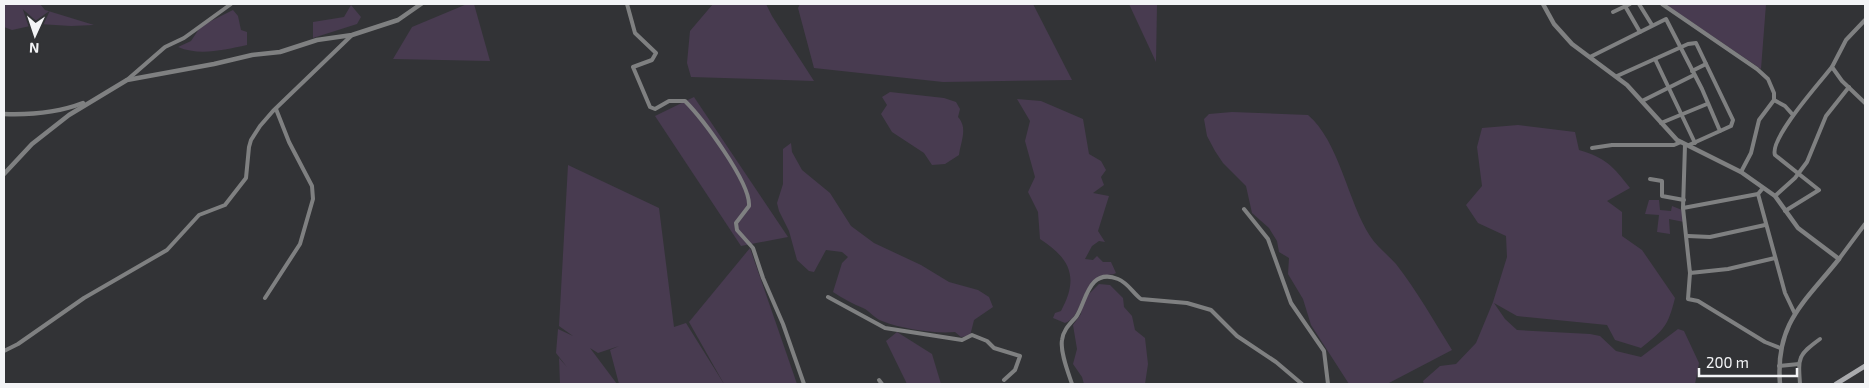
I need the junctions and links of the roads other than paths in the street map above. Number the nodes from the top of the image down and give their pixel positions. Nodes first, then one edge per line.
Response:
1 (231, 4) edge
2 (421, 4) edge
3 (627, 4) edge
4 (1543, 4) edge
5 (1630, 4) edge
6 (1640, 4) edge
7 (1662, 4) edge
8 (1625, 6) junction
9 (1613, 12) dead end
10 (1865, 20) edge
11 (1652, 25) junction
12 (1640, 32) junction
13 (352, 35) junction
14 (1680, 48) junction
15 (1590, 57) junction
16 (1655, 59) junction
17 (1706, 64) junction
18 (1832, 67) junction
19 (1693, 73) junction
20 (1617, 76) junction
21 (126, 80) junction
22 (1669, 87) junction
23 (1849, 87) junction
24 (96, 98) junction
25 (1642, 100) junction
26 (1774, 100) junction
27 (1865, 103) edge
28 (1707, 104) junction
29 (276, 109) junction
30 (4, 114) edge
31 (1680, 115) junction
32 (1793, 116) junction
33 (1661, 123) junction
34 (1720, 131) junction
35 (1695, 142) junction
36 (1685, 144) junction
37 (1592, 148) dead end
38 (1741, 172) junction
39 (4, 174) edge
40 (1798, 174) junction
41 (1650, 180) dead end
42 (1763, 188) junction
43 (1758, 194) junction
44 (1775, 196) junction
45 (1684, 200) junction
46 (1684, 208) junction
47 (1244, 209) dead end
48 (1785, 211) junction
49 (1865, 224) edge
50 (1765, 225) junction
51 (1688, 236) junction
52 (1775, 258) junction
53 (1839, 259) junction
54 (1690, 273) junction
55 (828, 297) dead end
56 (265, 298) dead end
57 (1795, 314) junction
58 (1820, 339) dead end
59 (1780, 348) junction
60 (4, 351) edge
61 (1798, 364) junction
62 (1779, 366) junction
63 (1865, 366) edge
64 (1004, 380) dead end
65 (804, 384) edge
66 (1072, 384) edge
67 (1302, 384) edge
68 (1328, 384) edge
69 (1780, 384) edge
70 (1800, 384) edge
71 (1836, 384) edge

1 - 21 street
2 - 13 street
3 - 65 street
4 - 15 street
5 - 8 street
6 - 11 street
7 - 26 street
8 - 9 street
8 - 12 street
10 - 18 street
11 - 12 street
11 - 14 street
12 - 15 street
13 - 21 street
13 - 29 street
14 - 16 street
14 - 17 street
14 - 19 street
15 - 20 street
16 - 20 street
16 - 22 street
17 - 19 street
17 - 34 street
18 - 23 street
18 - 32 street
19 - 22 street
19 - 28 street
20 - 25 street
21 - 24 street
22 - 25 street
22 - 31 street
23 - 27 street
23 - 40 street
24 - 30 street
24 - 39 street
25 - 33 street
26 - 32 street
26 - 38 street
28 - 31 street
28 - 34 street
29 - 56 street
29 - 60 street
31 - 33 street
31 - 35 street
32 - 40 street
33 - 36 street
34 - 35 street
35 - 36 street
36 - 37 street
36 - 38 street
36 - 45 street
38 - 42 street
40 - 44 street
40 - 48 street
41 - 45 street
42 - 43 street
42 - 44 street
43 - 46 street
43 - 50 street
44 - 48 street
45 - 46 street
46 - 51 street
47 - 68 street
48 - 53 street
49 - 53 street
50 - 51 street
50 - 52 street
51 - 54 street
52 - 54 street
52 - 57 street
53 - 57 street
54 - 59 street
55 - 64 street
57 - 59 street
58 - 61 street
59 - 62 street
61 - 62 street
61 - 70 street
62 - 69 street
63 - 71 main road
66 - 67 street

